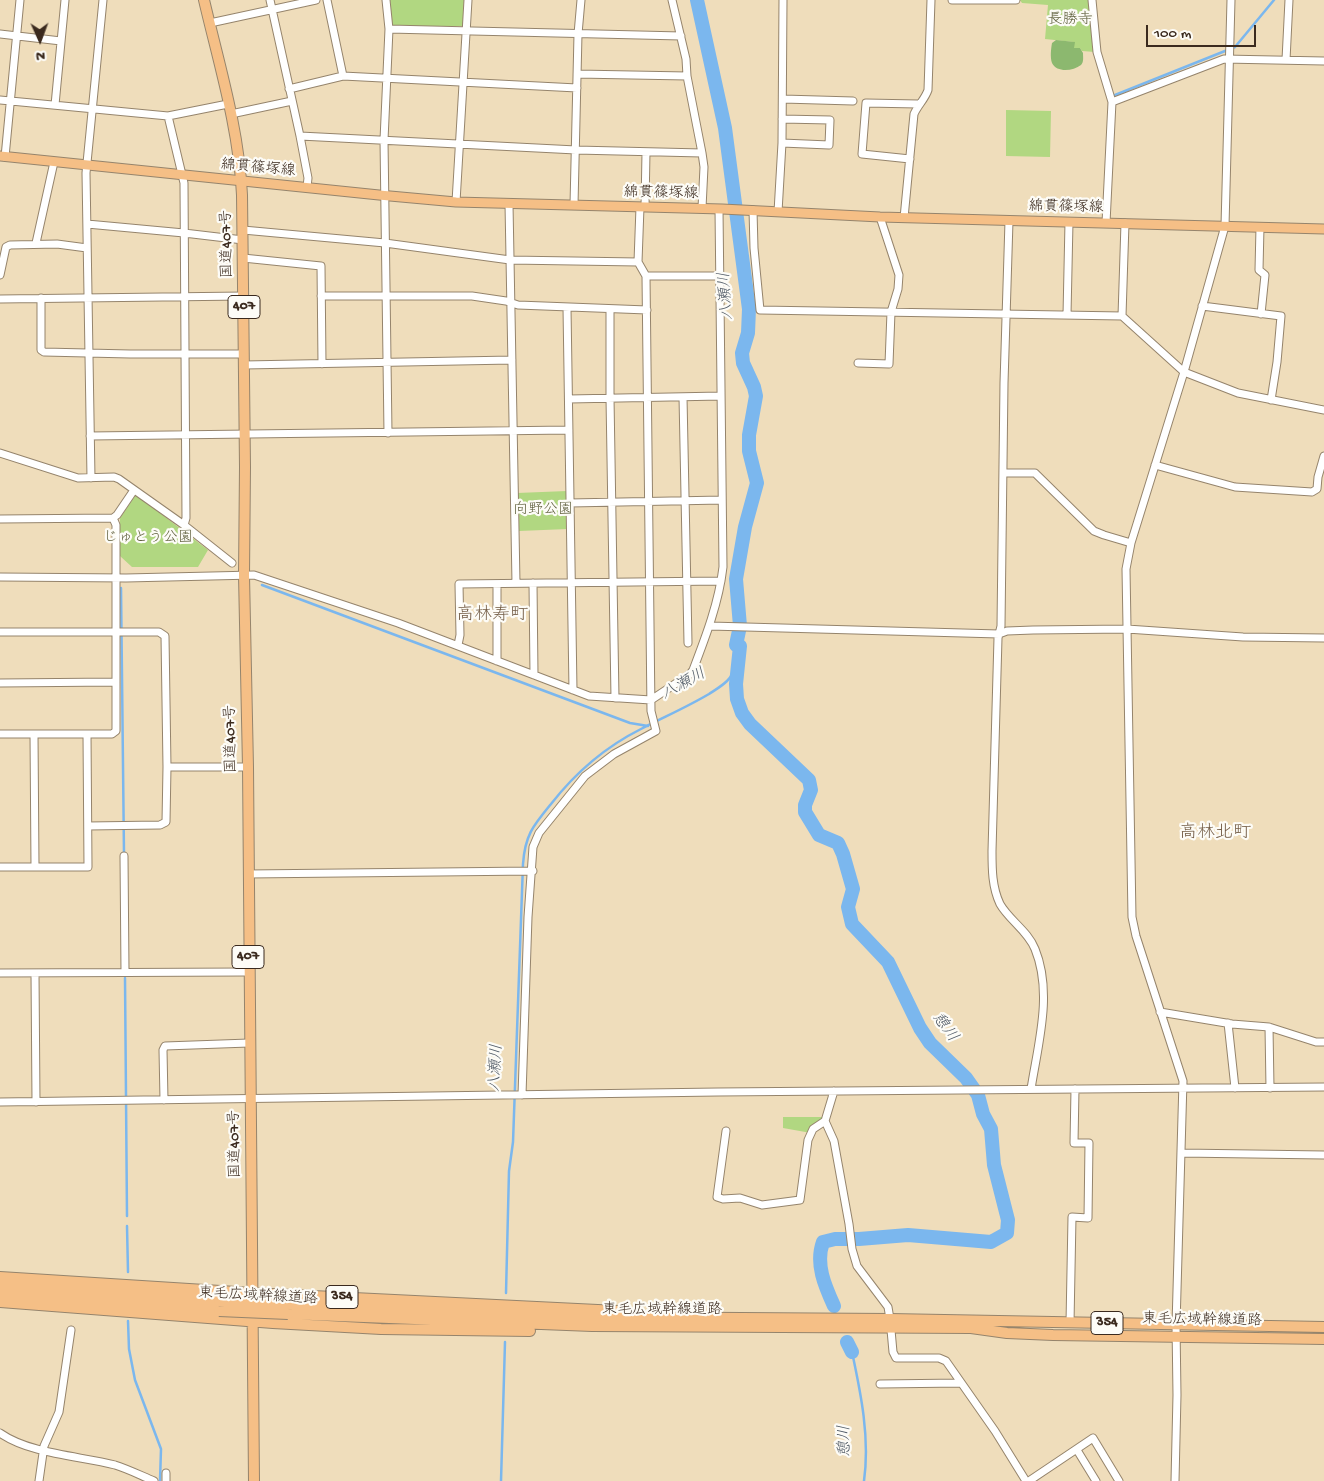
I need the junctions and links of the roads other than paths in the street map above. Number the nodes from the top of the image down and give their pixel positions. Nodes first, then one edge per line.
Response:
1 (20, 0) edge
2 (65, 0) edge
3 (103, 0) edge
4 (204, 0) edge
5 (270, 0) edge
6 (316, 0) edge
7 (327, 0) edge
8 (386, 0) edge
9 (468, 0) edge
10 (581, 0) edge
11 (672, 0) edge
12 (783, 0) edge
13 (931, 0) edge
14 (952, 0) edge
15 (967, 0) edge
16 (1016, 0) edge
17 (1092, 0) edge
18 (1231, 0) edge
19 (1289, 0) edge
20 (272, 10) junction
21 (210, 24) junction
22 (389, 29) junction
23 (466, 30) junction
24 (0, 34) edge
25 (578, 34) junction
26 (17, 36) junction
27 (681, 36) junction
28 (61, 41) junction
29 (1229, 59) junction
30 (1286, 60) junction
31 (1324, 61) edge
32 (577, 74) junction
33 (343, 76) junction
34 (687, 76) junction
35 (387, 78) junction
36 (464, 81) junction
37 (577, 88) junction
38 (289, 89) junction
39 (783, 99) junction
40 (0, 100) edge
41 (292, 100) junction
42 (10, 101) junction
43 (853, 101) dead end
44 (1112, 102) junction
45 (918, 104) junction
46 (55, 105) junction
47 (93, 109) junction
48 (229, 109) junction
49 (168, 116) junction
50 (782, 119) junction
51 (300, 136) junction
52 (384, 140) junction
53 (782, 143) junction
54 (460, 144) junction
55 (576, 150) junction
56 (646, 152) junction
57 (702, 153) junction
58 (2, 156) edge
59 (910, 158) junction
60 (54, 162) junction
61 (86, 165) junction
62 (182, 175) junction
63 (242, 181) junction
64 (307, 188) junction
65 (384, 196) junction
66 (456, 202) junction
67 (509, 204) junction
68 (574, 206) junction
69 (642, 207) junction
70 (702, 208) junction
71 (720, 209) junction
72 (751, 210) junction
73 (778, 212) junction
74 (880, 217) junction
75 (904, 218) junction
76 (1010, 221) junction
77 (1069, 222) junction
78 (1106, 223) junction
79 (1124, 223) junction
80 (87, 224) junction
81 (1224, 226) junction
82 (1260, 227) junction
83 (1324, 229) edge
84 (184, 233) junction
85 (243, 235) junction
86 (36, 243) junction
87 (385, 244) junction
88 (87, 248) junction
89 (244, 258) junction
90 (510, 260) junction
91 (638, 262) junction
92 (0, 275) edge
93 (646, 276) junction
94 (719, 276) junction
95 (244, 296) junction
96 (321, 296) junction
97 (386, 296) junction
98 (184, 297) junction
99 (41, 298) junction
100 (88, 298) junction
101 (0, 299) edge
102 (512, 303) junction
103 (1202, 306) junction
104 (567, 308) junction
105 (610, 309) junction
106 (647, 310) junction
107 (891, 312) junction
108 (1007, 314) junction
109 (1261, 314) junction
110 (1067, 315) junction
111 (1122, 316) junction
112 (88, 354) junction
113 (185, 354) junction
114 (244, 354) junction
115 (512, 360) junction
116 (387, 363) junction
117 (858, 363) dead end
118 (322, 364) junction
119 (244, 365) junction
120 (1184, 372) junction
121 (683, 396) junction
122 (721, 396) junction
123 (648, 397) junction
124 (610, 398) junction
125 (569, 399) junction
126 (1270, 400) junction
127 (1324, 410) edge
128 (569, 430) junction
129 (514, 431) junction
130 (388, 433) junction
131 (186, 434) junction
132 (245, 434) junction
133 (90, 436) junction
134 (0, 453) edge
135 (1324, 456) edge
136 (1155, 465) junction
137 (1003, 473) junction
138 (91, 478) junction
139 (134, 490) junction
140 (722, 500) junction
141 (685, 501) junction
142 (612, 502) junction
143 (649, 502) junction
144 (570, 503) junction
145 (114, 518) junction
146 (0, 519) edge
147 (184, 525) junction
148 (1130, 543) junction
149 (232, 563) dead end
150 (244, 575) junction
151 (0, 577) edge
152 (115, 578) junction
153 (686, 581) junction
154 (721, 581) junction
155 (613, 582) junction
156 (650, 582) junction
157 (533, 583) junction
158 (571, 583) junction
159 (497, 584) junction
160 (516, 584) junction
161 (710, 626) junction
162 (1127, 629) junction
163 (0, 632) edge
164 (116, 632) junction
165 (999, 634) junction
166 (1324, 638) edge
167 (688, 643) dead end
168 (458, 645) junction
169 (497, 661) junction
170 (534, 675) junction
171 (0, 682) edge
172 (116, 682) junction
173 (573, 690) junction
174 (615, 698) junction
175 (651, 700) junction
176 (0, 734) edge
177 (34, 734) junction
178 (87, 734) junction
179 (167, 767) junction
180 (248, 767) junction
181 (88, 826) junction
182 (124, 856) dead end
183 (34, 866) junction
184 (0, 867) edge
185 (531, 871) junction
186 (248, 874) junction
187 (125, 972) junction
188 (248, 972) junction
189 (0, 973) edge
190 (35, 973) junction
191 (1160, 1012) junction
192 (1228, 1023) junction
193 (1269, 1027) junction
194 (1324, 1042) edge
195 (249, 1043) junction
196 (1324, 1087) edge
197 (1235, 1088) junction
198 (1270, 1088) junction
199 (1031, 1089) junction
200 (1075, 1089) junction
201 (1183, 1089) junction
202 (834, 1091) junction
203 (520, 1095) junction
204 (164, 1100) junction
205 (250, 1100) junction
206 (0, 1102) edge
207 (36, 1102) junction
208 (825, 1122) junction
209 (726, 1131) dead end
210 (1181, 1152) junction
211 (1324, 1155) edge
212 (0, 1277) edge
213 (0, 1284) edge
214 (252, 1293) junction
215 (0, 1294) edge
216 (0, 1302) edge
217 (219, 1306) junction
218 (288, 1309) junction
219 (683, 1317) junction
220 (253, 1322) junction
221 (891, 1323) junction
222 (1070, 1323) junction
223 (1176, 1325) junction
224 (660, 1326) junction
225 (1324, 1327) edge
226 (71, 1330) dead end
227 (1176, 1336) junction
228 (1324, 1339) edge
229 (961, 1383) junction
230 (880, 1384) dead end
231 (0, 1434) edge
232 (43, 1450) junction
233 (1077, 1450) junction
234 (39, 1481) edge
235 (154, 1481) edge
236 (254, 1481) edge
237 (1027, 1481) edge
238 (1096, 1481) edge
239 (1119, 1481) edge
240 (1175, 1481) edge

1 - 26 street
2 - 28 street
3 - 47 street
4 - 21 highway, 国道407号 / 407
5 - 20 street
6 - 20 street
7 - 33 street
8 - 22 street
9 - 23 street
10 - 25 street
11 - 27 street
12 - 39 street
13 - 45 street
14 - 15 street
15 - 16 street
17 - 44 street
18 - 29 street
19 - 30 street
20 - 21 street
20 - 38 street
21 - 48 highway, 国道407号 / 407
22 - 23 street
22 - 35 street
23 - 25 street
23 - 36 street
24 - 26 street
25 - 27 street
25 - 32 street
26 - 28 street
26 - 42 street
27 - 34 street
28 - 46 street
29 - 30 street
29 - 44 street
29 - 81 street
30 - 31 street
32 - 34 street
32 - 37 street
33 - 35 street
33 - 38 street
34 - 57 street
35 - 36 street
35 - 52 street
36 - 37 street
36 - 54 street
37 - 55 street
38 - 41 street
39 - 43 street
39 - 50 street
40 - 42 street
41 - 48 street
41 - 51 street
42 - 46 street
42 - 58 street
44 - 78 street
45 - 59 street
45 - 59 street
46 - 47 street
47 - 49 street
47 - 61 street
48 - 49 street
48 - 63 highway, 国道407号 / 407
49 - 62 street
50 - 53 street
50 - 53 street
51 - 52 street
51 - 64 street
52 - 54 street
52 - 65 street
53 - 73 street
54 - 55 street
54 - 66 street
55 - 56 street
55 - 68 street
56 - 57 street
56 - 69 street
57 - 70 street
58 - 60 main road, 綿貫篠塚線
59 - 75 street
60 - 61 main road, 綿貫篠塚線
60 - 86 street
61 - 62 main road, 綿貫篠塚線
61 - 80 street
62 - 63 main road, 綿貫篠塚線
62 - 84 street
63 - 64 main road, 綿貫篠塚線
63 - 85 highway, 国道407号 / 407
64 - 65 main road, 綿貫篠塚線
65 - 66 main road, 綿貫篠塚線
65 - 87 street
66 - 67 main road, 綿貫篠塚線
67 - 68 main road, 綿貫篠塚線
67 - 90 street
68 - 69 main road, 綿貫篠塚線
69 - 70 main road, 綿貫篠塚線
69 - 91 street
70 - 71 main road, 綿貫篠塚線
71 - 72 main road, 綿貫篠塚線
71 - 94 street
72 - 73 main road, 綿貫篠塚線
72 - 107 street
73 - 74 main road, 綿貫篠塚線
74 - 75 main road, 綿貫篠塚線
74 - 107 street
75 - 76 main road, 綿貫篠塚線
76 - 77 main road, 綿貫篠塚線
76 - 108 street
77 - 78 main road, 綿貫篠塚線
77 - 110 street
78 - 79 main road, 綿貫篠塚線
79 - 81 main road, 綿貫篠塚線
79 - 111 street
80 - 84 street
80 - 88 street
81 - 82 main road, 綿貫篠塚線
81 - 103 street
82 - 83 main road, 綿貫篠塚線
82 - 109 street
84 - 85 street
84 - 98 street
85 - 87 street
85 - 89 highway, 国道407号 / 407
86 - 88 street
86 - 92 street
87 - 90 street
87 - 97 street
88 - 100 street
89 - 95 highway, 国道407号 / 407
89 - 96 street
90 - 91 street
90 - 102 street
91 - 93 street
93 - 94 street
93 - 106 street
94 - 122 street
95 - 98 street
95 - 114 highway, 国道407号 / 407
96 - 97 street
96 - 118 street
97 - 102 street
97 - 116 street
98 - 100 street
98 - 113 street
99 - 100 street
99 - 101 street
99 - 112 street
100 - 112 street
102 - 104 street
102 - 115 street
103 - 109 street
103 - 120 street
104 - 105 street
104 - 125 street
105 - 106 street
105 - 124 street
106 - 123 street
107 - 108 street
107 - 117 street
108 - 110 street
108 - 137 street
109 - 126 street
110 - 111 street
111 - 120 street
112 - 113 street
112 - 133 street
113 - 114 street
113 - 131 street
114 - 119 highway, 国道407号 / 407
115 - 116 street
115 - 129 street
116 - 118 street
116 - 130 street
118 - 119 street
119 - 132 highway, 国道407号 / 407
120 - 126 street
120 - 136 street
121 - 122 street
121 - 123 street
121 - 141 street
122 - 140 street
123 - 124 street
123 - 143 street
124 - 125 street
124 - 142 street
125 - 128 street
126 - 127 street
128 - 129 street
128 - 144 street
129 - 130 street
129 - 160 street
130 - 132 street
131 - 132 street
131 - 133 street
131 - 147 street
132 - 150 highway, 国道407号 / 407
133 - 138 street
134 - 138 street
135 - 136 street
136 - 148 street
137 - 148 street
137 - 165 street
138 - 139 street
139 - 145 street
139 - 147 street
140 - 141 street
140 - 154 street
141 - 143 street
141 - 153 street
142 - 143 street
142 - 144 street
142 - 155 street
143 - 156 street
144 - 158 street
145 - 146 street
145 - 152 street
147 - 149 street
148 - 162 street
150 - 152 street
150 - 168 street
150 - 180 highway, 国道407号 / 407
151 - 152 street
152 - 164 street
153 - 154 street
153 - 156 street
153 - 167 street
154 - 161 street
155 - 156 street
155 - 158 street
155 - 174 street
156 - 175 street
157 - 158 street
157 - 160 street
157 - 170 street
158 - 173 street
159 - 160 street
159 - 168 street
159 - 169 street
161 - 165 street
161 - 175 street
162 - 165 street
162 - 166 street
162 - 191 street
163 - 164 street
164 - 172 street
164 - 179 street
165 - 199 street
168 - 169 street
169 - 170 street
170 - 173 street
171 - 172 street
172 - 178 street
173 - 174 street
174 - 175 street
175 - 185 street
176 - 177 street
177 - 178 street
177 - 183 street
178 - 181 street
179 - 180 street
179 - 181 street
180 - 186 highway, 国道407号 / 407
181 - 183 street
182 - 187 street
183 - 184 street
185 - 186 street
185 - 203 street
186 - 188 highway, 国道407号 / 407
187 - 188 street
187 - 190 street
188 - 195 highway, 国道407号 / 407
189 - 190 street
190 - 207 street
191 - 192 street
191 - 201 street
192 - 193 street
192 - 197 street
193 - 194 street
193 - 198 street
195 - 204 street
195 - 205 highway, 国道407号 / 407
196 - 198 street
197 - 198 street
197 - 201 street
199 - 200 street
199 - 202 street
200 - 201 street
200 - 222 street
201 - 210 street
202 - 203 street
202 - 208 street
203 - 205 street
204 - 205 street
204 - 207 street
205 - 214 highway, 国道407号 / 407
206 - 207 street
208 - 209 street
208 - 221 street
210 - 211 street
210 - 223 street
212 - 214 highway, 354
213 - 217 highway, 東毛広域幹線道路 / 354
214 - 219 highway, 354
214 - 220 highway, 国道407号 / 407
215 - 217 highway, 東毛広域幹線道路 / 354
216 - 220 highway, 354
217 - 218 highway, 東毛広域幹線道路 / 354, bridge
218 - 219 highway, 東毛広域幹線道路 / 354
218 - 224 highway, 東毛広域幹線道路 / 354
219 - 221 highway, 東毛広域幹線道路 / 354
220 - 224 highway, 354
220 - 236 highway, 国道407号 / 407
221 - 222 highway, 東毛広域幹線道路 / 354
221 - 224 highway, 東毛広域幹線道路 / 354
221 - 227 highway, 東毛広域幹線道路 / 354
221 - 229 street
222 - 223 highway, 東毛広域幹線道路 / 354
223 - 225 highway, 東毛広域幹線道路 / 354
223 - 227 street
226 - 232 street
227 - 228 highway, 東毛広域幹線道路 / 354
227 - 240 street
229 - 230 street
229 - 237 street
231 - 232 street
232 - 234 street
232 - 235 street
233 - 237 street
233 - 238 street
233 - 239 street

